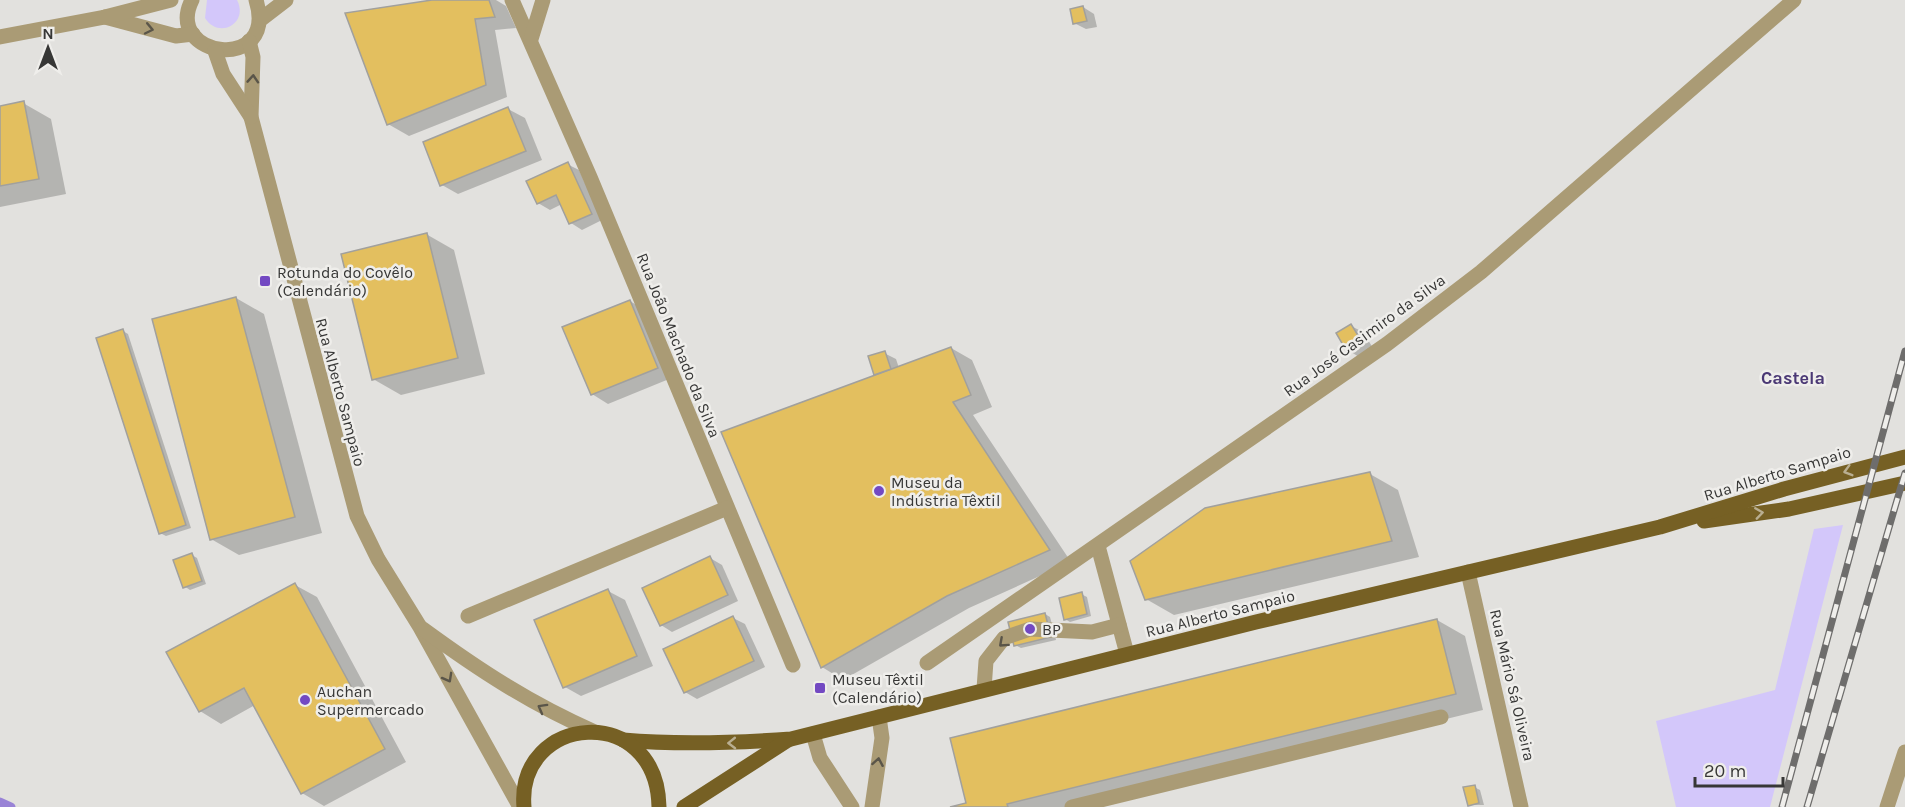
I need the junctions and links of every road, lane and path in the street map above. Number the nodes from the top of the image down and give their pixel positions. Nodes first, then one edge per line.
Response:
1 (171, 0) edge
2 (192, 0) edge
3 (256, 0) edge
4 (286, 0) edge
5 (512, 0) edge
6 (543, 0) edge
7 (1794, 0) edge
8 (143, 5) edge
9 (105, 17) junction
10 (260, 20) junction
11 (193, 34) junction
12 (0, 37) edge
13 (531, 39) junction
14 (249, 41) junction
15 (215, 51) junction
16 (251, 117) junction
17 (1905, 457) edge
18 (1905, 483) edge
19 (727, 508) junction
20 (1660, 527) junction
21 (1098, 546) junction
22 (1468, 572) junction
23 (468, 616) dead end
24 (1119, 625) junction
25 (420, 627) junction
26 (1127, 654) junction
27 (927, 663) dead end
28 (793, 664) dead end
29 (984, 689) junction
30 (879, 717) junction
31 (1441, 717) dead end
32 (595, 732) junction
33 (813, 734) junction
34 (791, 739) junction
35 (623, 740) junction
36 (1905, 752) edge
37 (522, 807) edge
38 (659, 807) edge
39 (684, 807) edge
40 (852, 807) edge
41 (872, 807) edge
42 (1072, 807) edge
43 (1521, 807) edge
44 (1887, 807) edge

1 - 8 street
2 - 11 street
3 - 10 street
4 - 10 street
5 - 13 street, Rua João Machado da Silva
6 - 13 street
7 - 21 street, Rua José Casimiro da Silva
8 - 9 street
9 -> 11 street
9 - 12 street
10 - 14 street
11 - 15 street
13 - 19 street, Rua João Machado da Silva
14 - 15 street
16 -> 14 street, Rua Alberto Sampaio
15 - 16 street, Rua Alberto Sampaio
16 - 25 street, Rua Alberto Sampaio
17 -> 20 main road, Rua Alberto Sampaio
20 -> 18 main road, Rua Alberto Sampaio
19 - 23 street
19 - 28 street, Rua João Machado da Silva
20 - 22 main road, Rua Alberto Sampaio
21 - 24 street
21 - 27 street, Rua José Casimiro da Silva
22 - 26 main road, Rua Alberto Sampaio
22 - 43 street, Rua Mário Sá Oliveira
24 - 26 street
24 -> 29 street
32 -> 25 street, Rua Alberto Sampaio
25 -> 37 street, Rua Alberto Sampaio
26 - 29 main road, Rua Alberto Sampaio
29 - 30 main road, Rua Alberto Sampaio
30 - 33 main road, Rua Alberto Sampaio
41 -> 30 street
31 - 42 street
32 - 35 main road, Rua Alberto Sampaio
32 - 37 main road, Rua Alberto Sampaio
33 - 34 main road, Rua Alberto Sampaio
33 - 40 street
34 -> 35 main road, Rua Alberto Sampaio
34 - 39 main road, Rua Alberto Sampaio
35 - 38 main road, Rua Alberto Sampaio
36 - 44 street

